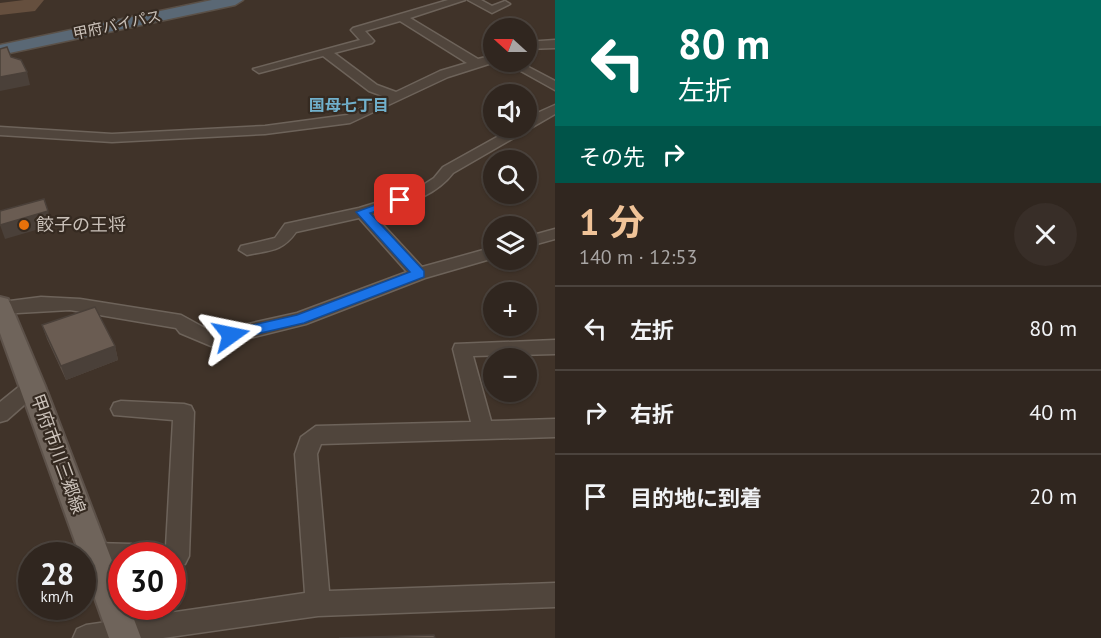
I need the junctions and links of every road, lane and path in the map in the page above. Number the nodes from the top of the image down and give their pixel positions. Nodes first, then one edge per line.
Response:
1 (192, 0) edge
2 (203, 0) edge
3 (235, 0) edge
4 (256, 0) edge
5 (460, 0) edge
6 (473, 0) edge
7 (505, 4) dead end
8 (173, 10) junction
9 (401, 17) junction
10 (0, 43) edge
11 (555, 44) edge
12 (537, 45) edge
13 (0, 50) edge
14 (325, 52) junction
15 (483, 62) edge
16 (477, 64) junction
17 (259, 69) dead end
18 (529, 72) edge
19 (555, 86) edge
20 (394, 96) junction
21 (555, 109) edge
22 (537, 117) edge
23 (0, 131) edge
24 (504, 138) edge
25 (362, 212) junction
26 (555, 234) edge
27 (537, 239) edge
28 (247, 250) dead end
29 (483, 255) edge
30 (419, 274) junction
31 (1, 306) edge
32 (555, 346) edge
33 (33, 386) junction
34 (121, 409) dead end
35 (0, 414) edge
36 (555, 428) edge
37 (483, 430) junction
38 (91, 542) edge
39 (178, 542) edge
40 (96, 557) edge
41 (555, 595) edge
42 (318, 604) junction
43 (124, 635) edge
44 (86, 638) edge

1 - 8 highway
2 - 8 highway, 甲府バイパス
3 - 8 highway, 甲府バイパス
4 - 8 highway
5 - 9 street
6 - 7 street
8 - 10 highway, 甲府バイパス
8 - 13 highway, 甲府バイパス
9 - 14 street
9 - 16 street
11 - 12 street
14 - 17 street
14 - 20 street
15 - 16 street
16 - 20 street
18 - 19 street
20 - 23 street
21 - 22 street
24 - 25 street
25 - 28 street
25 - 30 street
26 - 27 street
29 - 30 street
30 - 31 street
31 - 33 main road, 甲府市川三郷線
32 - 37 street
33 - 35 street
33 - 38 main road, 甲府市川三郷線
34 - 39 street
36 - 37 street
37 - 42 street
40 - 43 main road, 甲府市川三郷線
41 - 42 street
42 - 43 street
43 - 44 street

